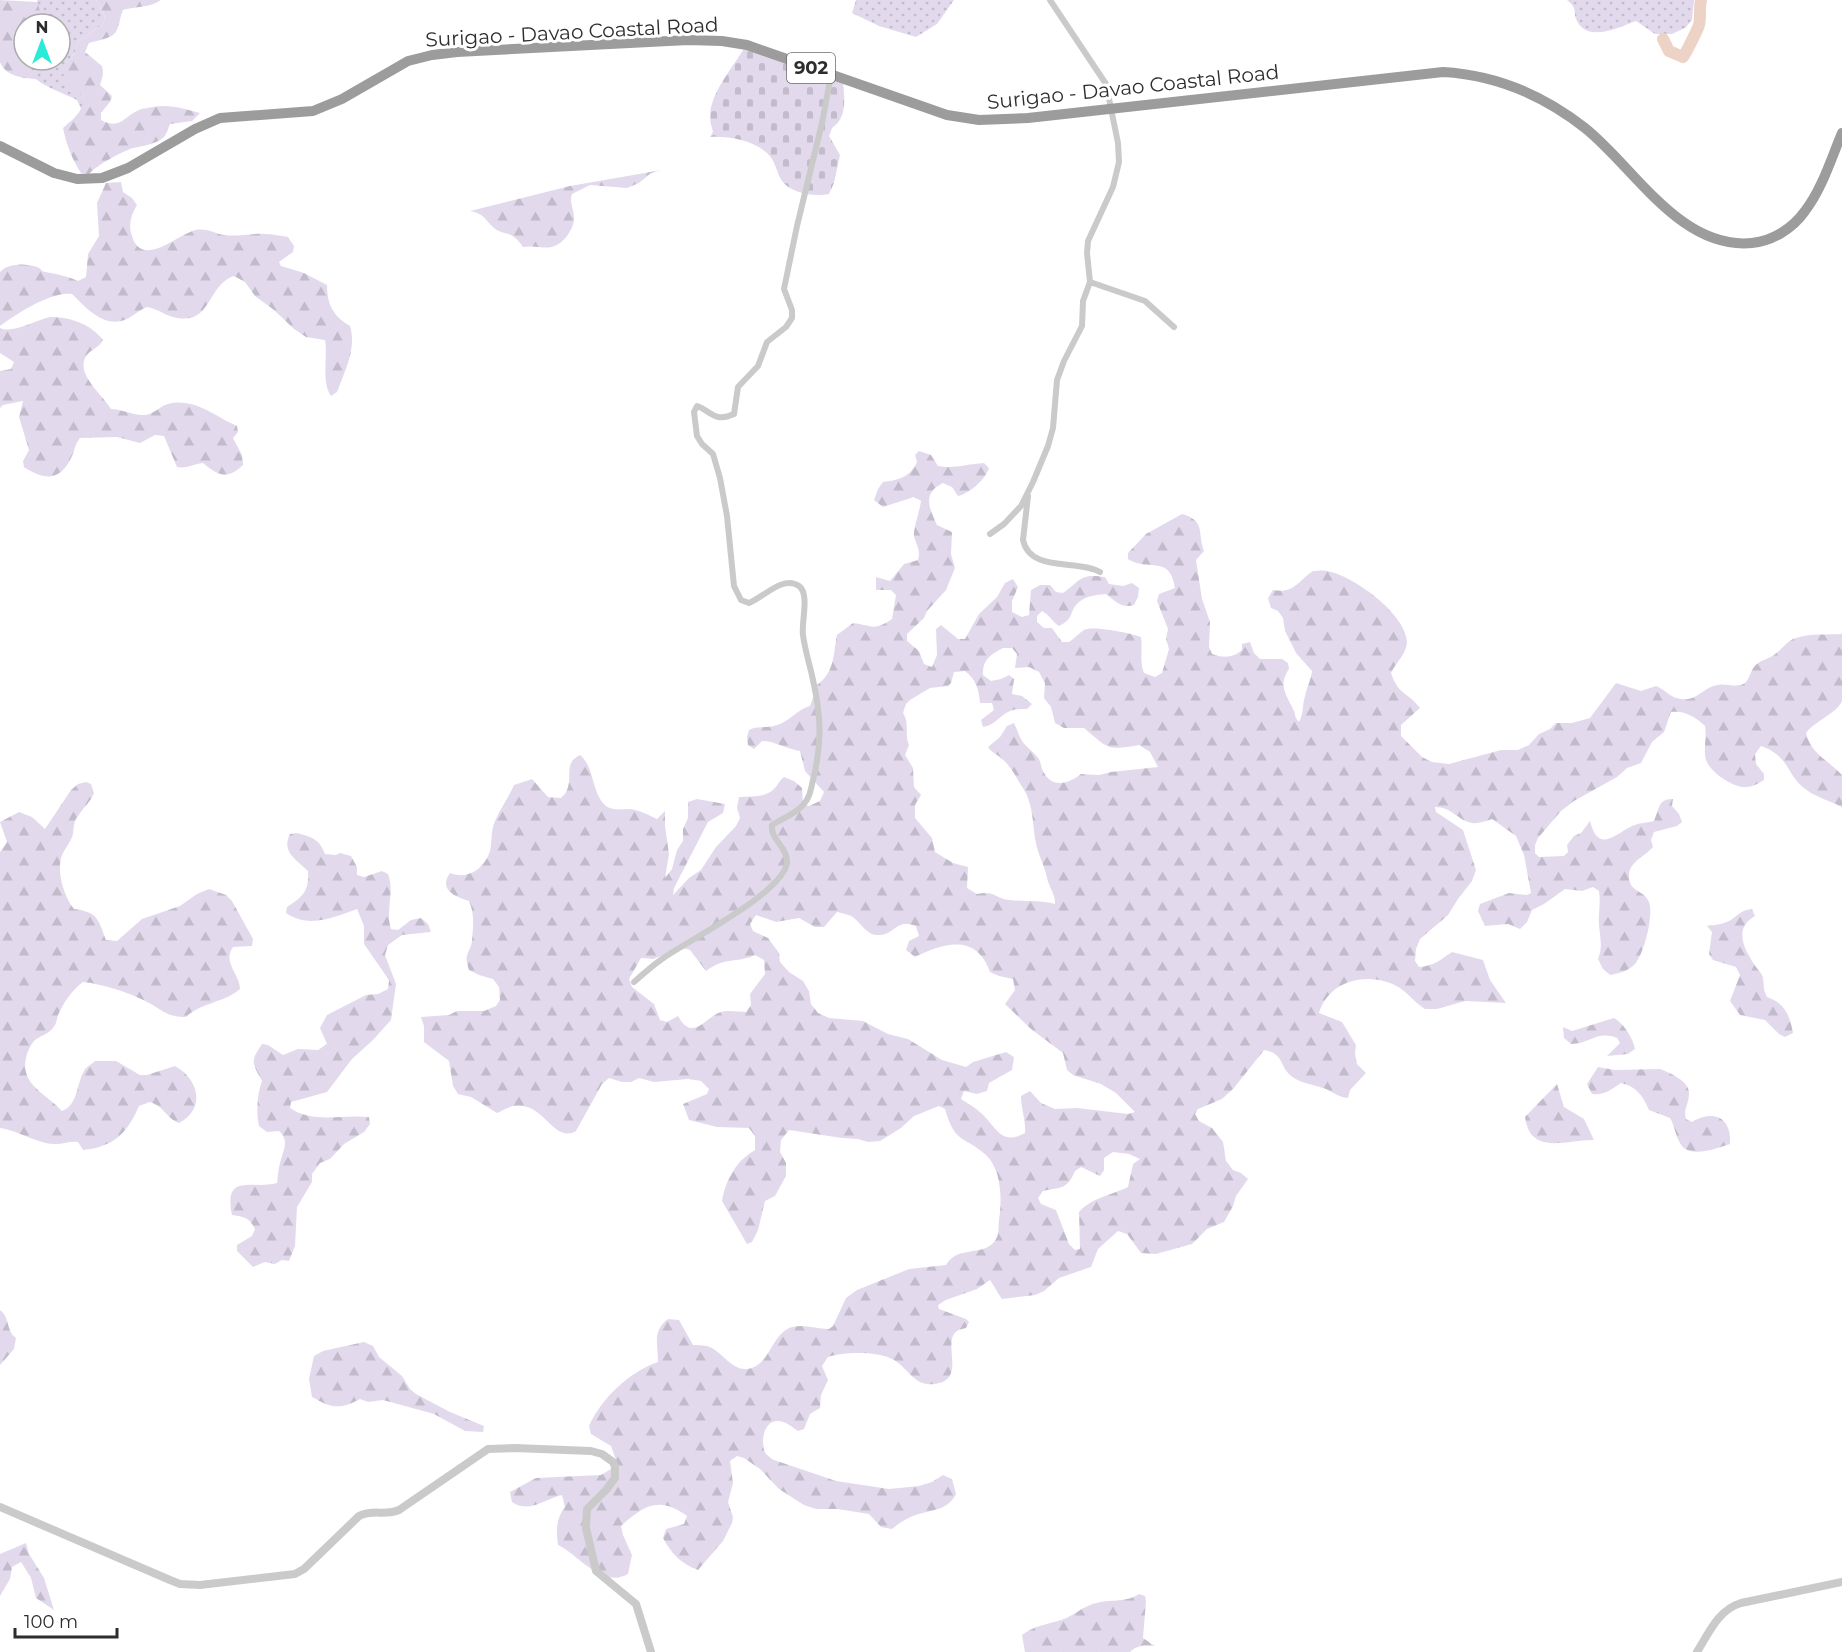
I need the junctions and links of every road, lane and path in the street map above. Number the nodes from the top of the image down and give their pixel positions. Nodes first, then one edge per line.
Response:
1 (1050, 0) edge
2 (831, 75) junction
3 (1112, 107) junction
4 (1842, 133) edge
5 (0, 146) edge
6 (1090, 282) junction
7 (1174, 327) dead end
8 (1029, 492) junction
9 (990, 534) dead end
10 (1100, 572) dead end
11 (634, 982) dead end
12 (0, 1507) edge
13 (1842, 1582) edge
14 (651, 1652) edge
15 (1697, 1652) edge

1 - 3 street
2 - 3 highway, Surigao - Davao Coastal Road / 902
2 - 5 highway, Surigao - Davao Coastal Road / 902
2 - 11 street
3 - 4 highway, Surigao - Davao Coastal Road / 902
3 - 6 street
6 - 7 street
6 - 8 street
8 - 9 street
8 - 10 street
12 - 14 street
13 - 15 street

